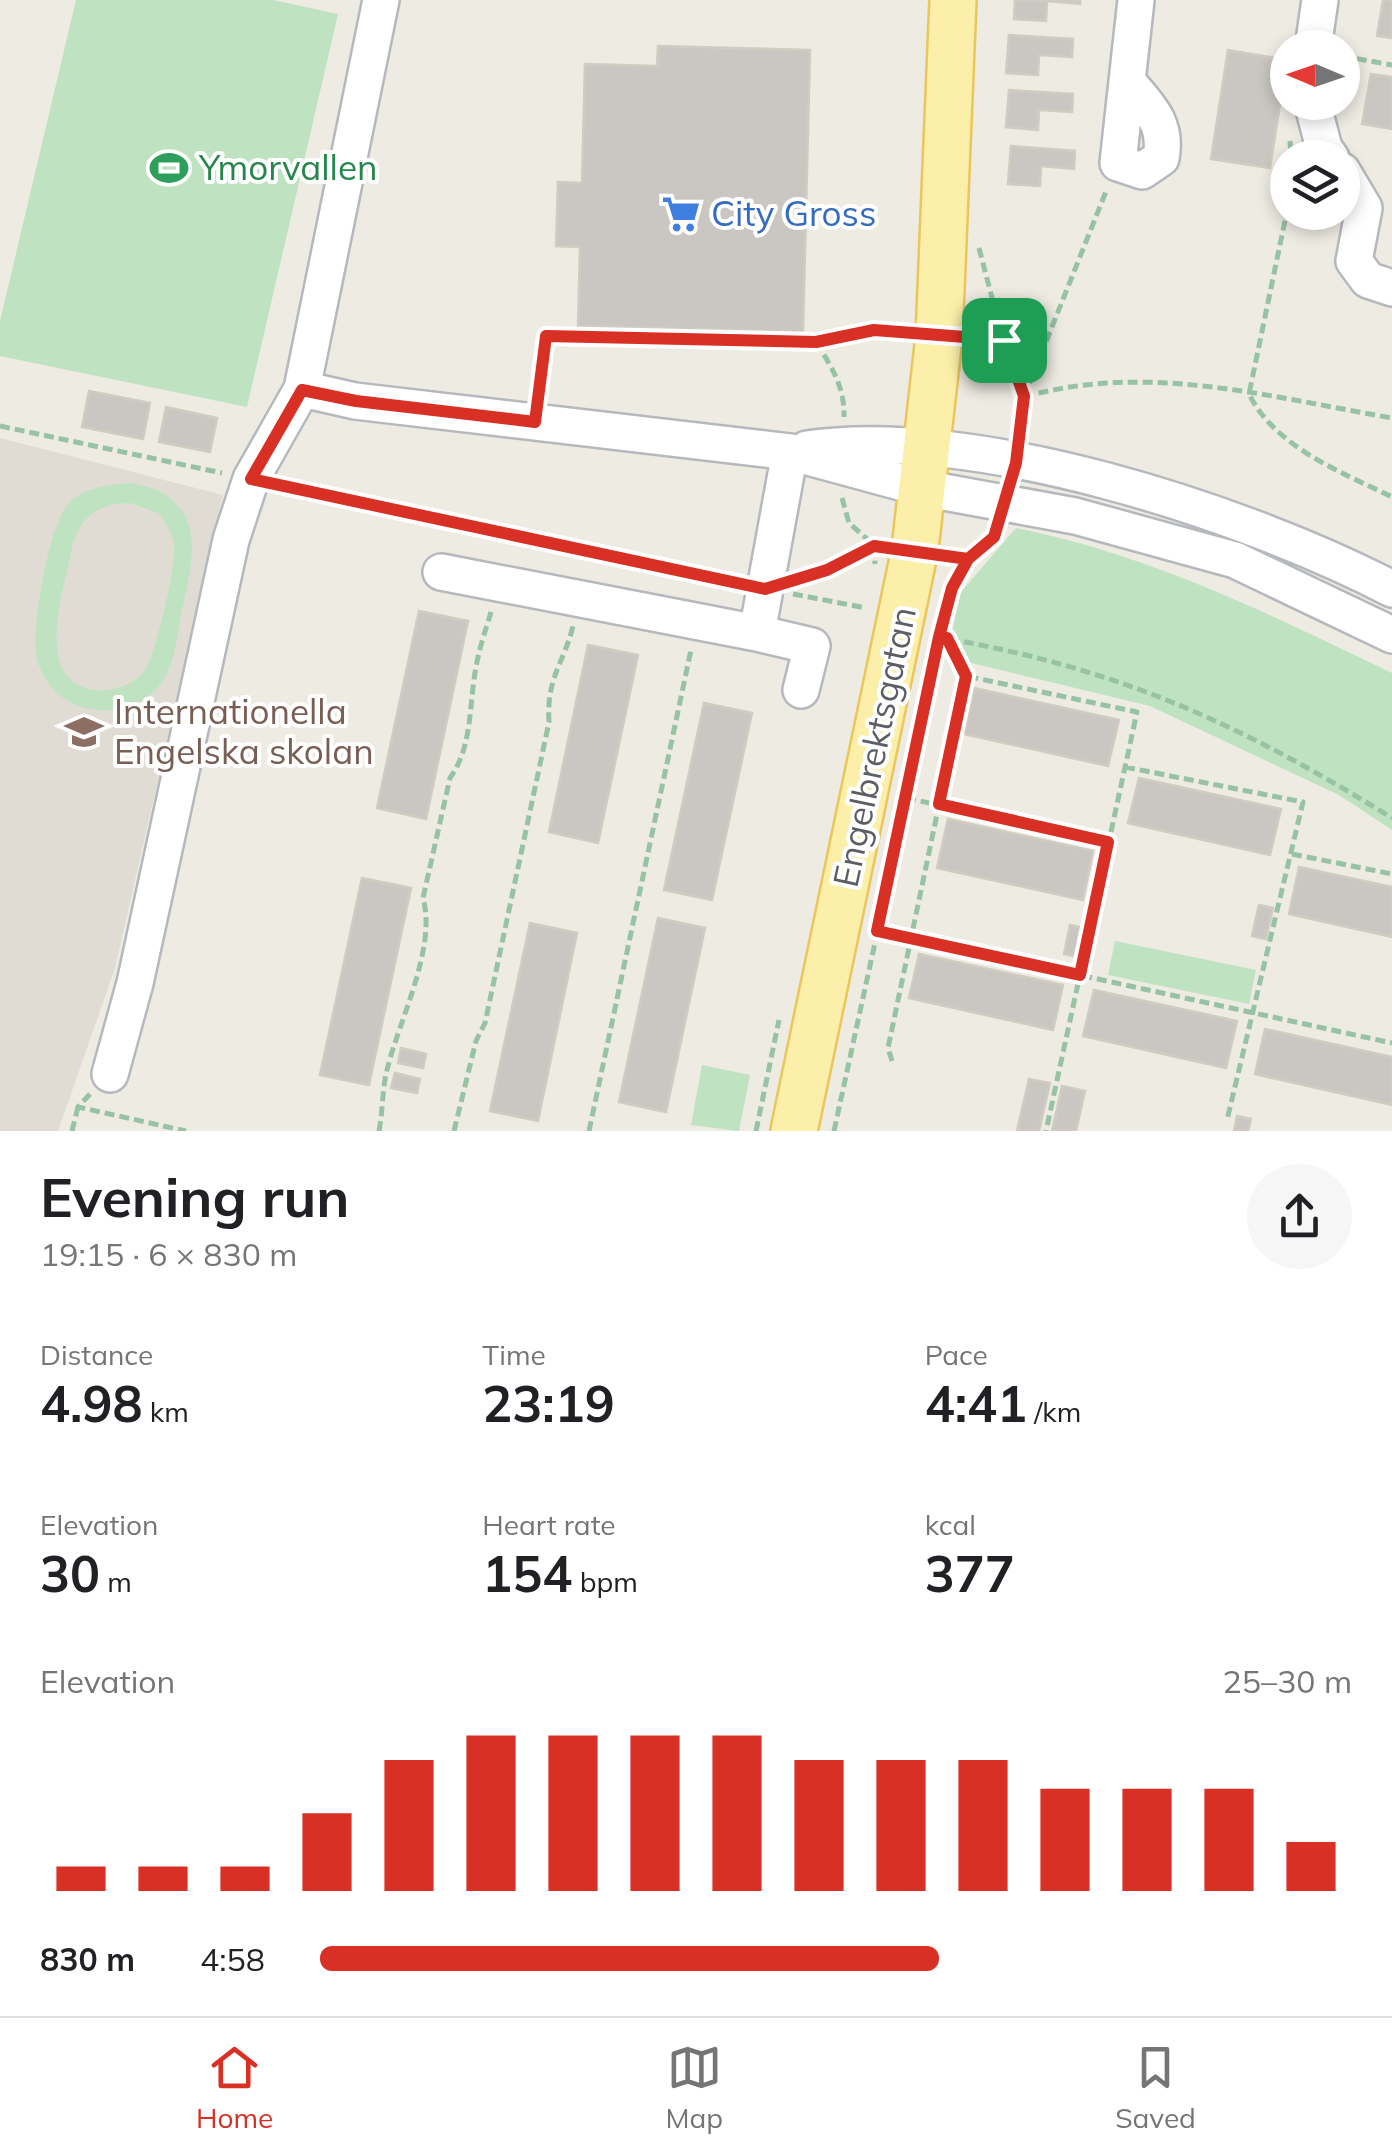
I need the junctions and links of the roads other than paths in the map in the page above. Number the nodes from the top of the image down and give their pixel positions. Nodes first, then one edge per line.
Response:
1 (380, 0) edge
2 (953, 0) edge
3 (1136, 0) edge
4 (1320, 0) edge
5 (1316, 30) edge
6 (1118, 164) road end
7 (1360, 190) edge
8 (1378, 209) edge
9 (1392, 288) edge
10 (302, 390) junction
11 (927, 444) junction
12 (790, 452) junction
13 (842, 454) junction
14 (922, 488) junction
15 (441, 572) dead end
16 (1392, 589) edge
17 (758, 633) junction
18 (1392, 635) edge
19 (801, 690) dead end
20 (110, 1074) road end
21 (794, 1131) edge

1 - 10 street
2 - 11 main road, Engelbrektsgatan
3 - 6 street
4 - 5 street
7 - 8 street
8 - 9 street
10 - 12 street
10 - 20 street
11 - 13 street
11 - 14 main road, Engelbrektsgatan
11 - 16 street
12 - 13 street
12 - 17 street
13 - 14 street
14 - 18 street
14 - 21 main road, Engelbrektsgatan
15 - 17 street
17 - 19 street

